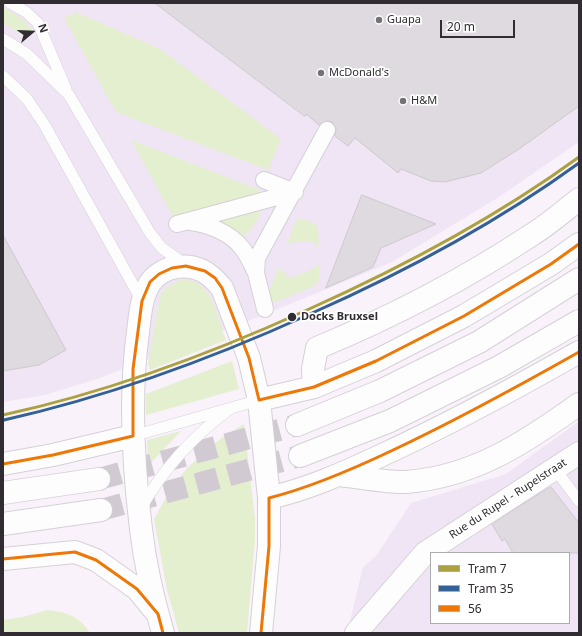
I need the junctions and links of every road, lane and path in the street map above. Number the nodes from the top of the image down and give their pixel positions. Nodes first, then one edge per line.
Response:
1 (10, 3) edge
2 (3, 39) edge
3 (3, 76) edge
4 (69, 95) junction
5 (327, 130) dead end
6 (264, 180) dead end
7 (295, 192) junction
8 (579, 199) edge
9 (579, 244) edge
10 (186, 266) junction
11 (256, 273) junction
12 (579, 279) edge
13 (142, 301) junction
14 (266, 309) dead end
15 (579, 321) edge
16 (579, 352) edge
17 (314, 387) junction
18 (259, 400) junction
19 (579, 404) edge
20 (231, 408) junction
21 (297, 425) tunnel mouth
22 (133, 436) junction
23 (579, 453) edge
24 (300, 456) tunnel mouth
25 (3, 464) edge
26 (556, 469) junction
27 (338, 475) junction
28 (99, 479) tunnel mouth
29 (3, 493) edge
30 (269, 498) junction
31 (579, 501) edge
32 (101, 510) tunnel mouth
33 (139, 510) junction
34 (3, 524) edge
35 (3, 559) edge
36 (160, 624) edge
37 (260, 633) edge
38 (356, 633) edge

1 - 4 lane
2 - 4 lane
3 - 13 lane
4 - 10 lane
5 - 7 street
6 - 7 street
7 - 11 street
7 - 11 street
8 - 17 main road
9 - 17 main road
10 - 13 main road
10 - 18 main road
11 - 14 street
12 - 21 main road
13 - 22 main road
15 - 24 main road
16 - 27 main road
17 - 18 main road
18 - 20 lane
18 - 30 main road
19 - 27 main road
20 - 22 lane
20 - 33 lane
22 - 25 main road
22 - 33 main road
23 - 26 main road, Rue du Rupel - Rupelstraat
26 - 31 lane
26 - 38 main road, Rue du Rupel - Rupelstraat
27 - 30 main road
28 - 29 main road
30 - 37 main road
32 - 34 main road
33 - 36 main road
35 - 36 main road

